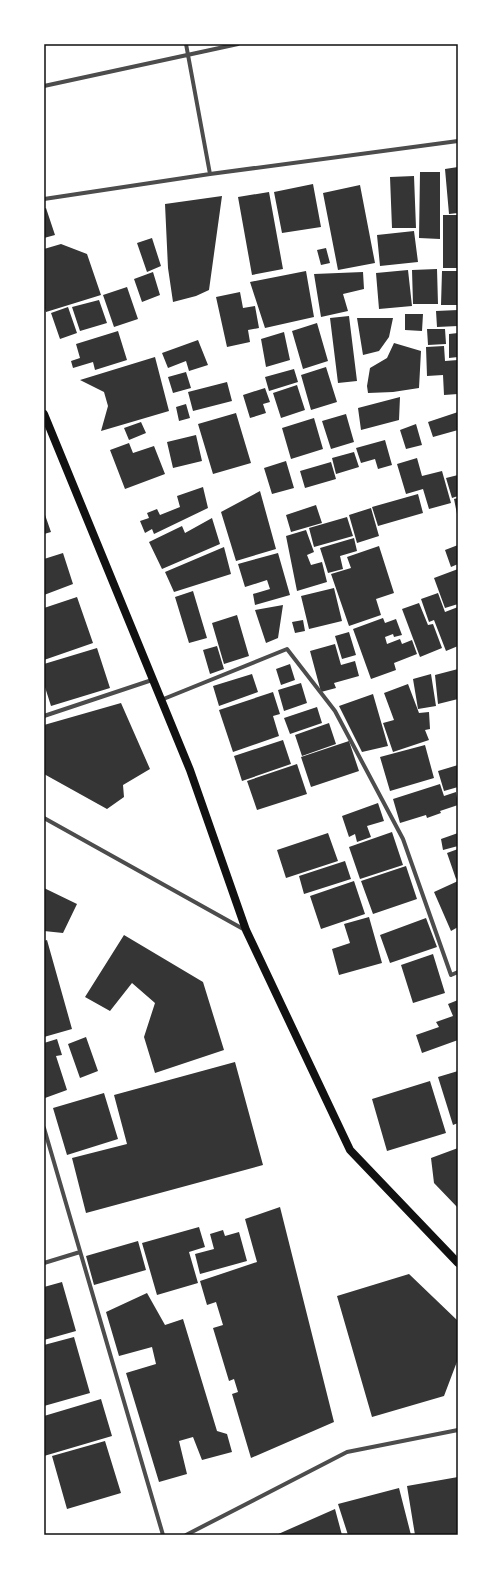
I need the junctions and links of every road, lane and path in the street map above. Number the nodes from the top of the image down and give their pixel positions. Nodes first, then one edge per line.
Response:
1 (186, 44) edge
2 (238, 44) edge
3 (188, 54) junction
4 (44, 86) edge
5 (458, 141) edge
6 (210, 174) junction
7 (44, 199) edge
8 (44, 414) edge
9 (152, 680) junction
10 (161, 700) junction
11 (44, 716) edge
12 (44, 818) edge
13 (246, 930) junction
14 (458, 972) edge
15 (44, 1128) edge
16 (80, 1252) junction
17 (44, 1263) edge
18 (458, 1263) edge
19 (458, 1430) edge
20 (163, 1535) edge
21 (186, 1535) edge

1 - 3 street
2 - 3 street
3 - 4 street
3 - 6 street
5 - 6 street
6 - 7 street
8 - 9 main road
9 - 10 main road
9 - 11 street
10 - 13 main road
10 - 14 street
12 - 13 street
13 - 18 main road
15 - 16 street
16 - 17 street
16 - 20 street
19 - 21 street

